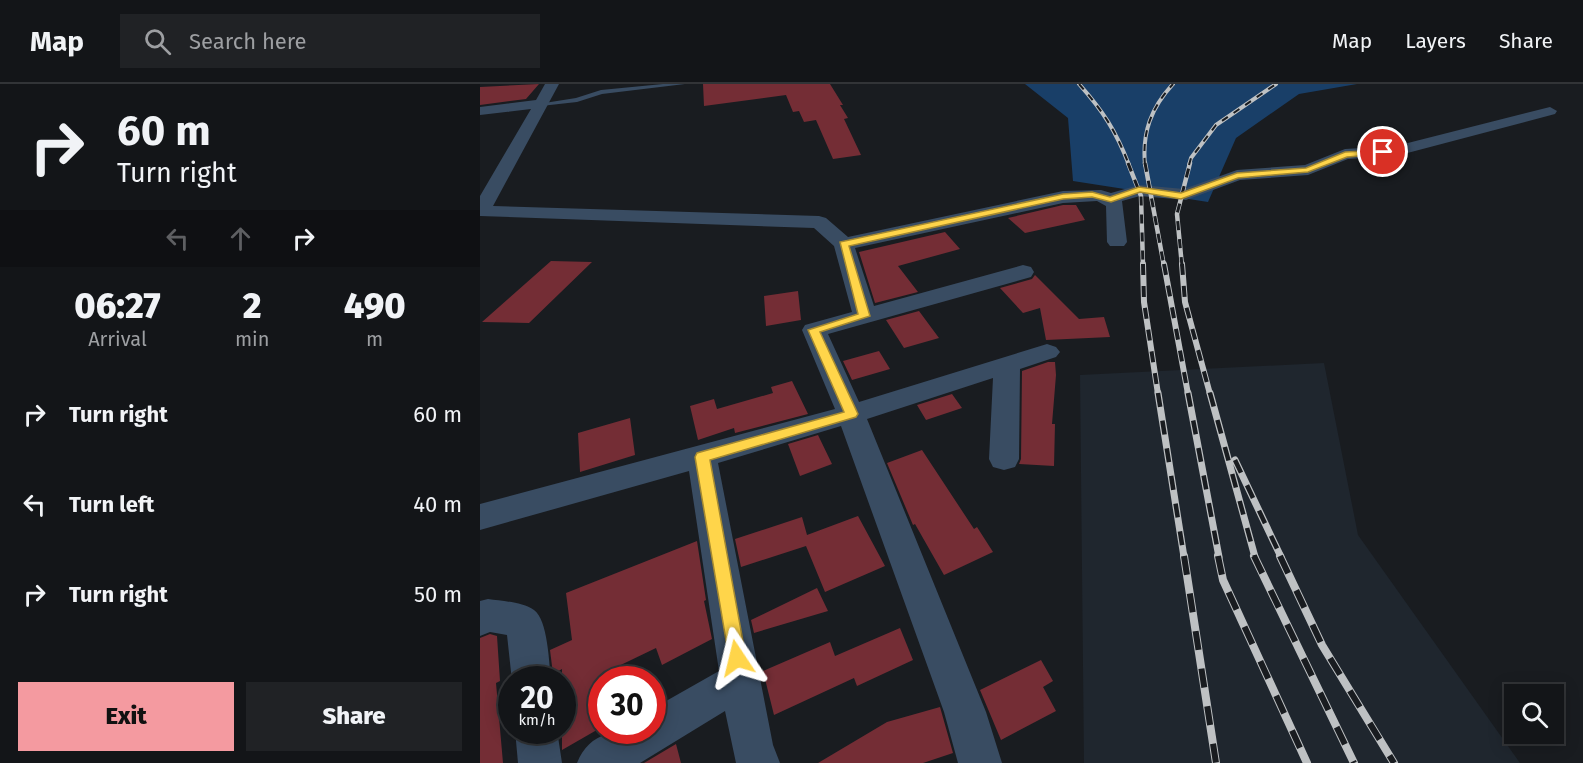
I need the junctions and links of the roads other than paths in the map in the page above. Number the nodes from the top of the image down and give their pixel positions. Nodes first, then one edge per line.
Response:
1 (682, 84) edge
2 (547, 94) edge
3 (480, 111) edge
4 (1550, 111) dead end
5 (1111, 200) junction
6 (1117, 242) dead end
7 (843, 244) junction
8 (1023, 272) dead end
9 (865, 316) junction
10 (1047, 352) dead end
11 (1007, 364) junction
12 (851, 414) junction
13 (702, 457) junction
14 (1004, 459) dead end
15 (480, 517) edge
16 (480, 619) edge
17 (529, 666) edge
18 (741, 681) junction
19 (538, 744) edge
20 (540, 763) edge
21 (599, 763) edge
22 (758, 763) edge
23 (980, 763) edge

1 - 2 lane
2 - 3 street
2 - 7 street
4 - 5 street
5 - 6 street
5 - 7 street
7 - 9 street
8 - 9 street
9 - 12 street
10 - 11 street
11 - 12 street
11 - 14 street
12 - 13 street
12 - 23 street
13 - 15 street
13 - 18 street
16 - 17 street
18 - 21 street
18 - 22 street
19 - 20 street

